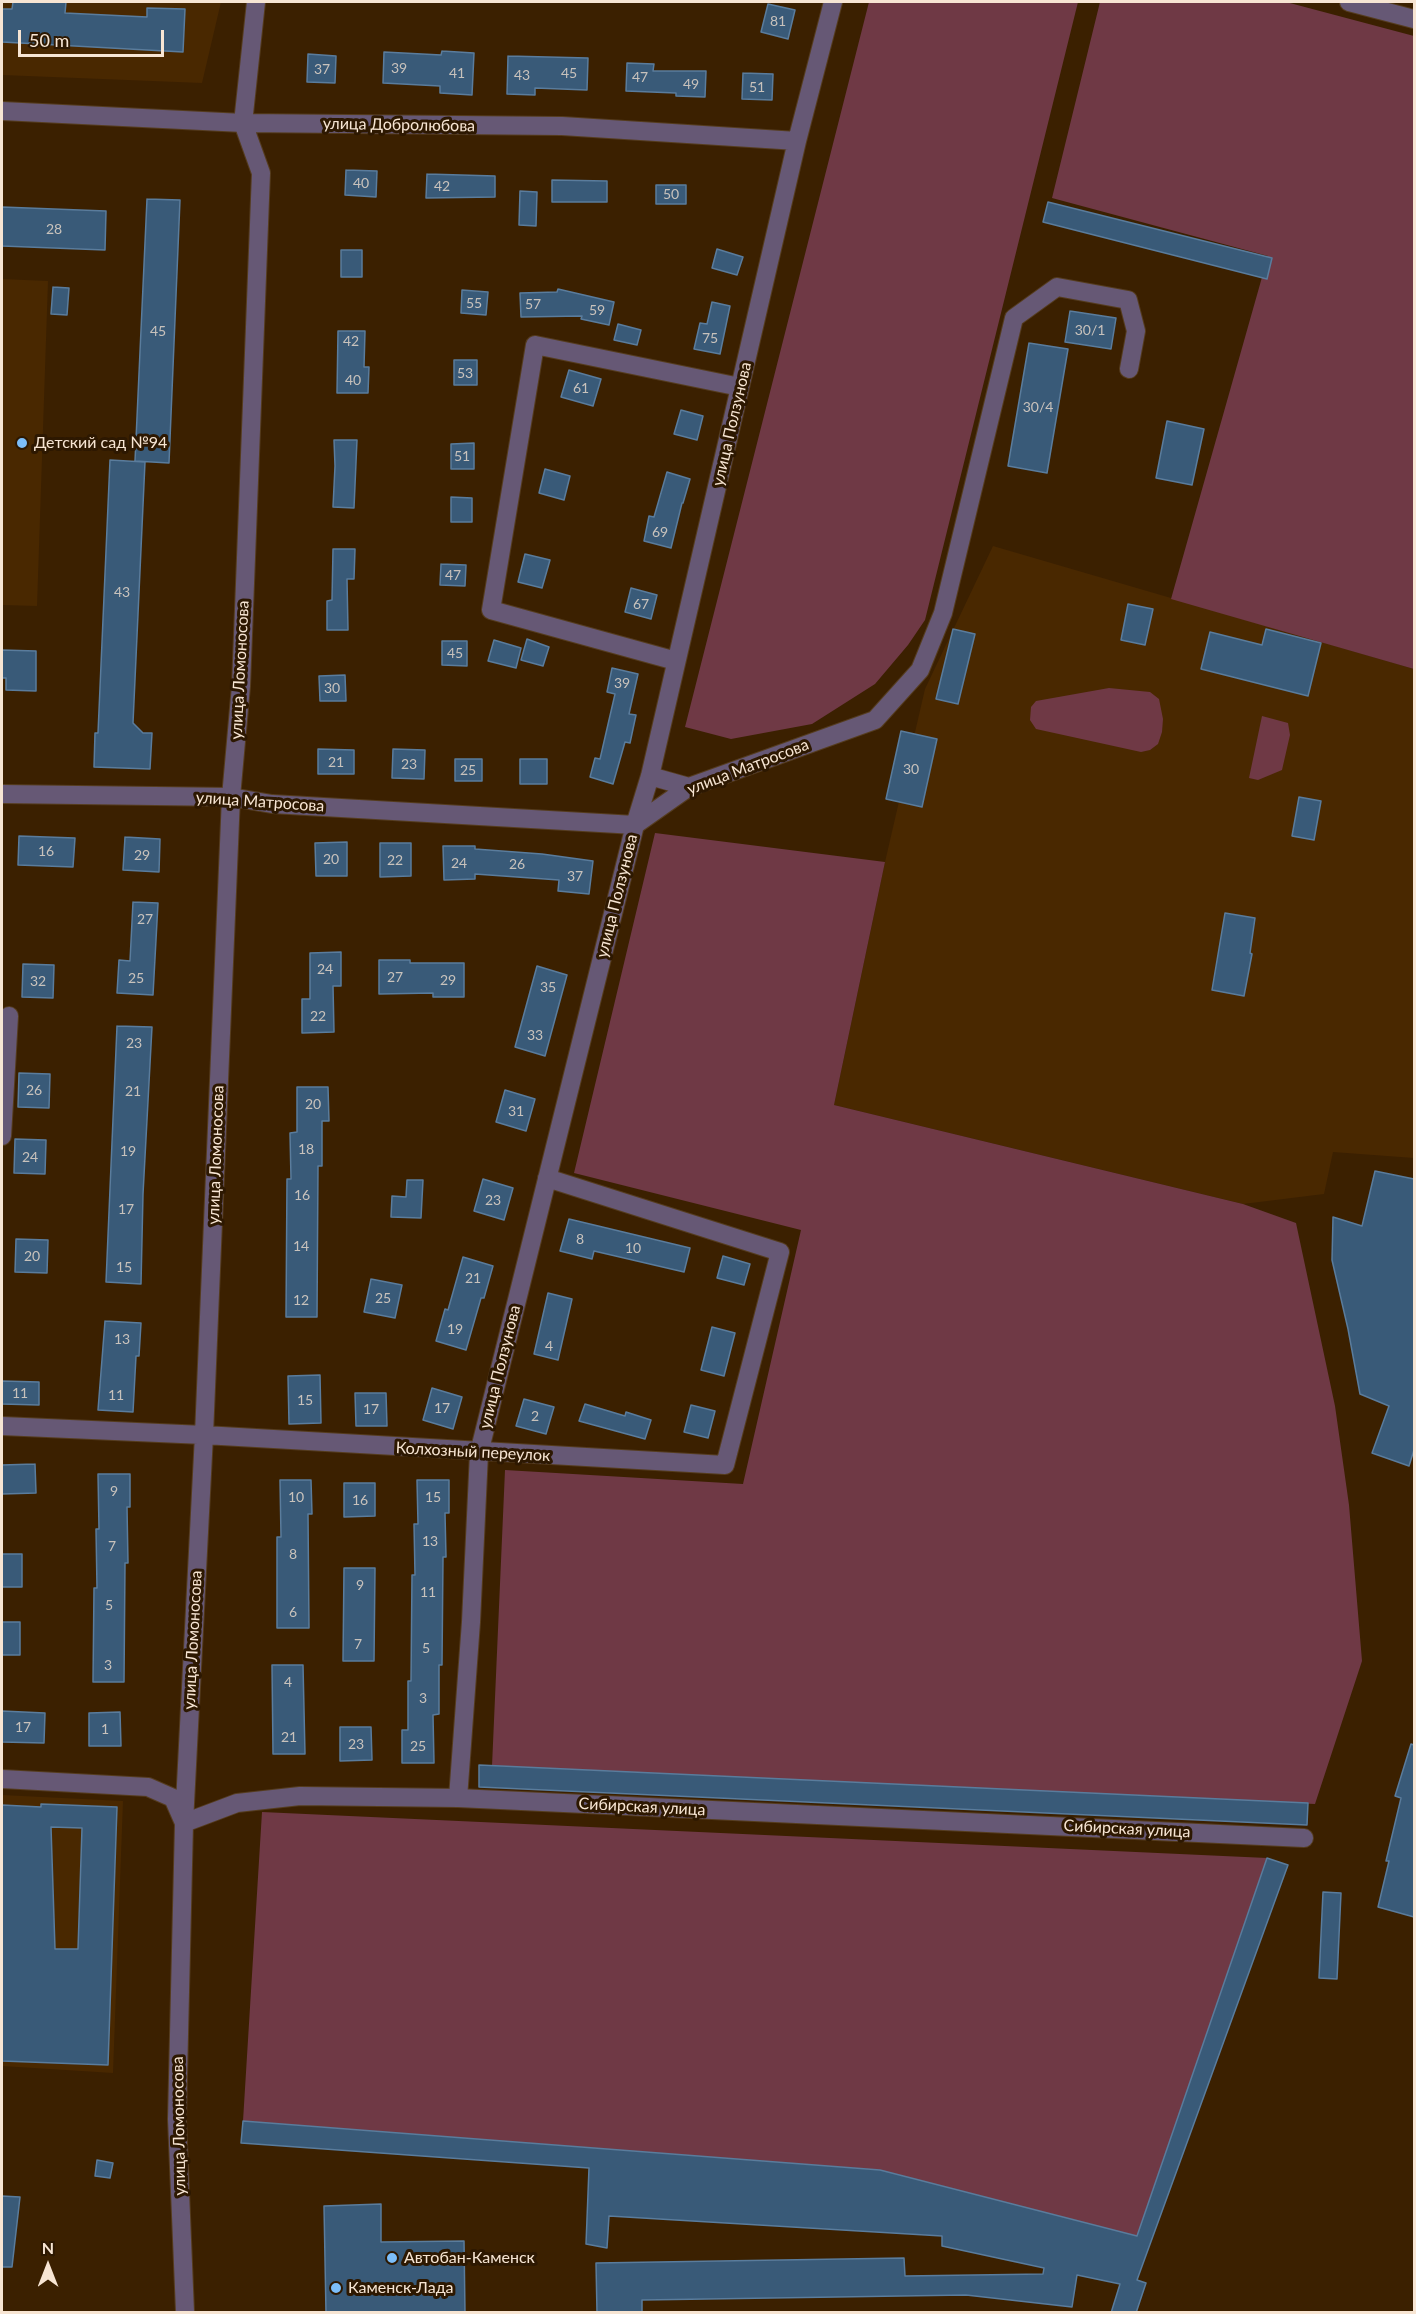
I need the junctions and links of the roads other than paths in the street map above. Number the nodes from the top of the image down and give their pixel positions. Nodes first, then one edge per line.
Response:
1 (256, 2) edge
2 (833, 2) edge
3 (1349, 2) edge
4 (1414, 19) edge
5 (2, 111) edge
6 (243, 123) junction
7 (797, 141) junction
8 (1129, 369) dead end
9 (740, 387) junction
10 (676, 661) junction
11 (650, 776) junction
12 (688, 787) junction
13 (2, 794) edge
14 (231, 797) junction
15 (634, 825) junction
16 (9, 1016) dead end
17 (2, 1124) edge
18 (547, 1178) junction
19 (2, 1426) edge
20 (204, 1435) junction
21 (478, 1453) junction
22 (2, 1779) edge
23 (458, 1798) junction
24 (184, 1823) junction
25 (1304, 1838) dead end
26 (185, 2313) edge

1 - 6 street, улица Ломоносова
2 - 7 street, улица Ползунова
3 - 4 street
5 - 6 street, улица Добролюбова
6 - 7 street, улица Добролюбова
6 - 14 street, улица Ломоносова
7 - 9 street, улица Ползунова
8 - 12 street, улица Матросова
9 - 10 street, улица Ползунова
9 - 10 street
10 - 11 street, улица Ползунова
11 - 12 street
11 - 15 street, улица Ползунова
12 - 15 street, улица Матросова
13 - 14 street, улица Матросова
14 - 15 street, улица Матросова
14 - 20 street, улица Ломоносова
15 - 18 street, улица Ползунова
16 - 17 street
18 - 21 street, улица Ползунова
18 - 21 street, Колхозный переулок
19 - 20 street, Колхозный переулок
20 - 21 street, Колхозный переулок
20 - 24 street, улица Ломоносова
21 - 23 street, улица Ползунова
22 - 24 street
23 - 24 street, Сибирская улица
23 - 25 street, Сибирская улица
24 - 26 street, улица Ломоносова

